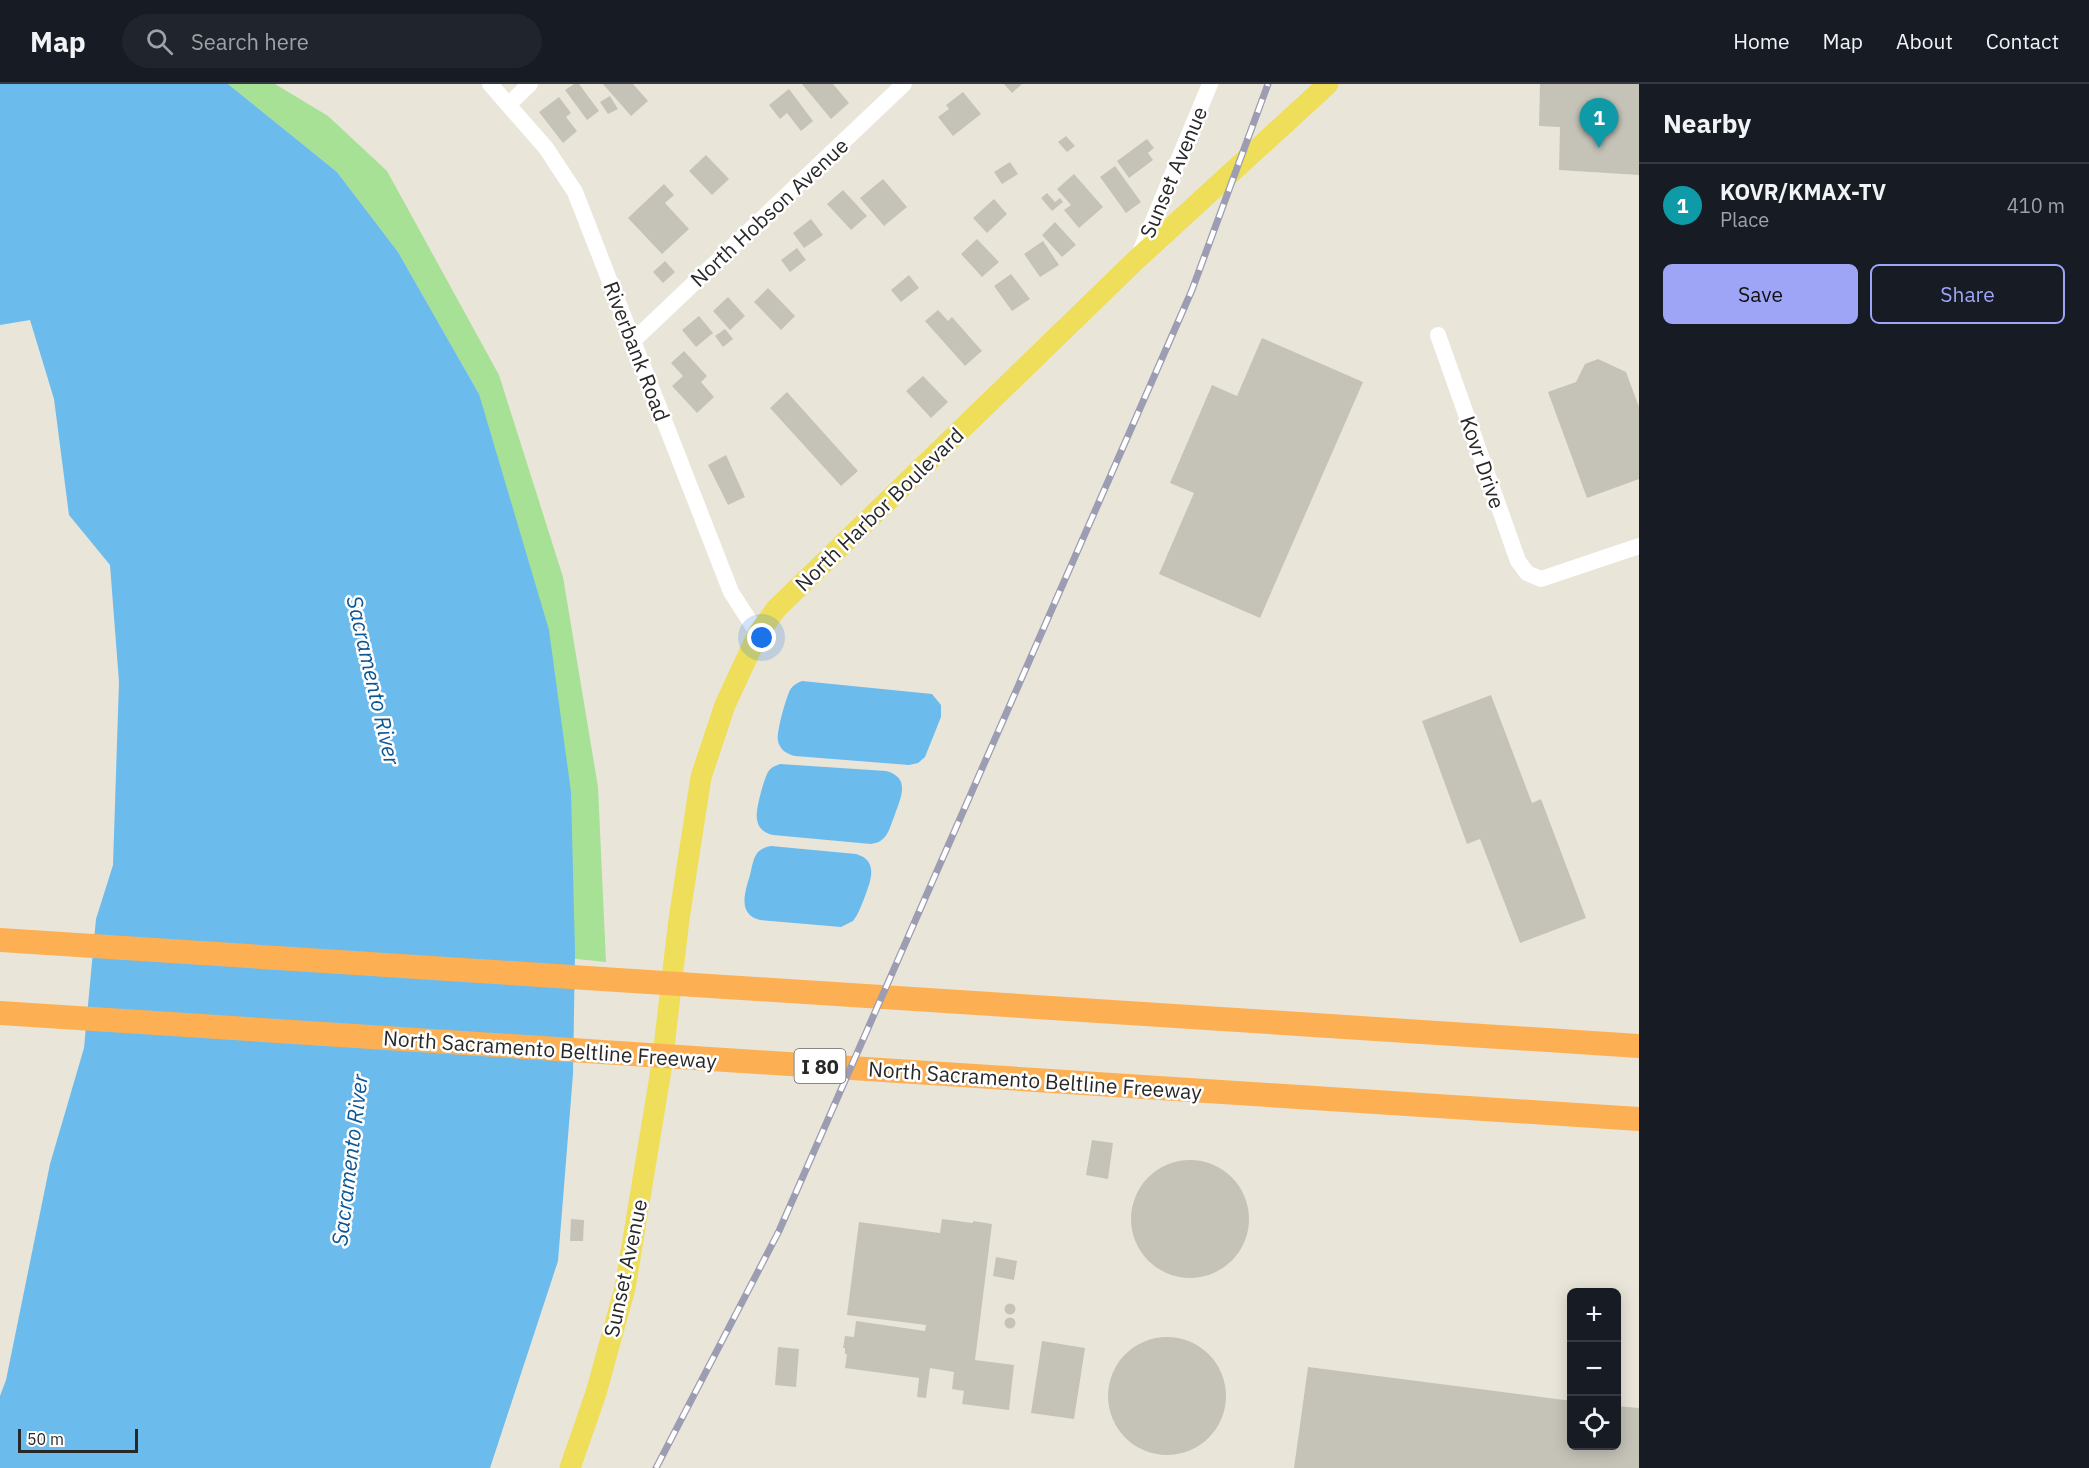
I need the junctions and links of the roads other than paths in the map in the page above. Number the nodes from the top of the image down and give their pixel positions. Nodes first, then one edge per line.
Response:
1 (490, 84) edge
2 (530, 84) edge
3 (904, 84) edge
4 (1210, 84) edge
5 (1328, 84) edge
6 (509, 104) junction
7 (1136, 260) junction
8 (1438, 335) dead end
9 (634, 340) junction
10 (1639, 546) edge
11 (758, 634) junction
12 (0, 940) edge
13 (0, 1013) edge
14 (1639, 1046) edge
15 (662, 1064) joint
16 (1639, 1119) edge
17 (570, 1468) edge

1 - 6 street, Riverbank Road
2 - 6 street
3 - 9 street, North Hobson Avenue
4 - 7 street, Sunset Avenue
5 - 7 main road, North Harbor Boulevard
6 - 9 street, Riverbank Road
7 - 11 main road, North Harbor Boulevard
8 - 10 street, Kovr Drive
9 - 11 street, Riverbank Road
11 - 15 main road, North Harbor Boulevard
12 - 14 highway
13 - 16 highway, North Sacramento Beltline Freeway / I 80
15 - 17 main road, Sunset Avenue

